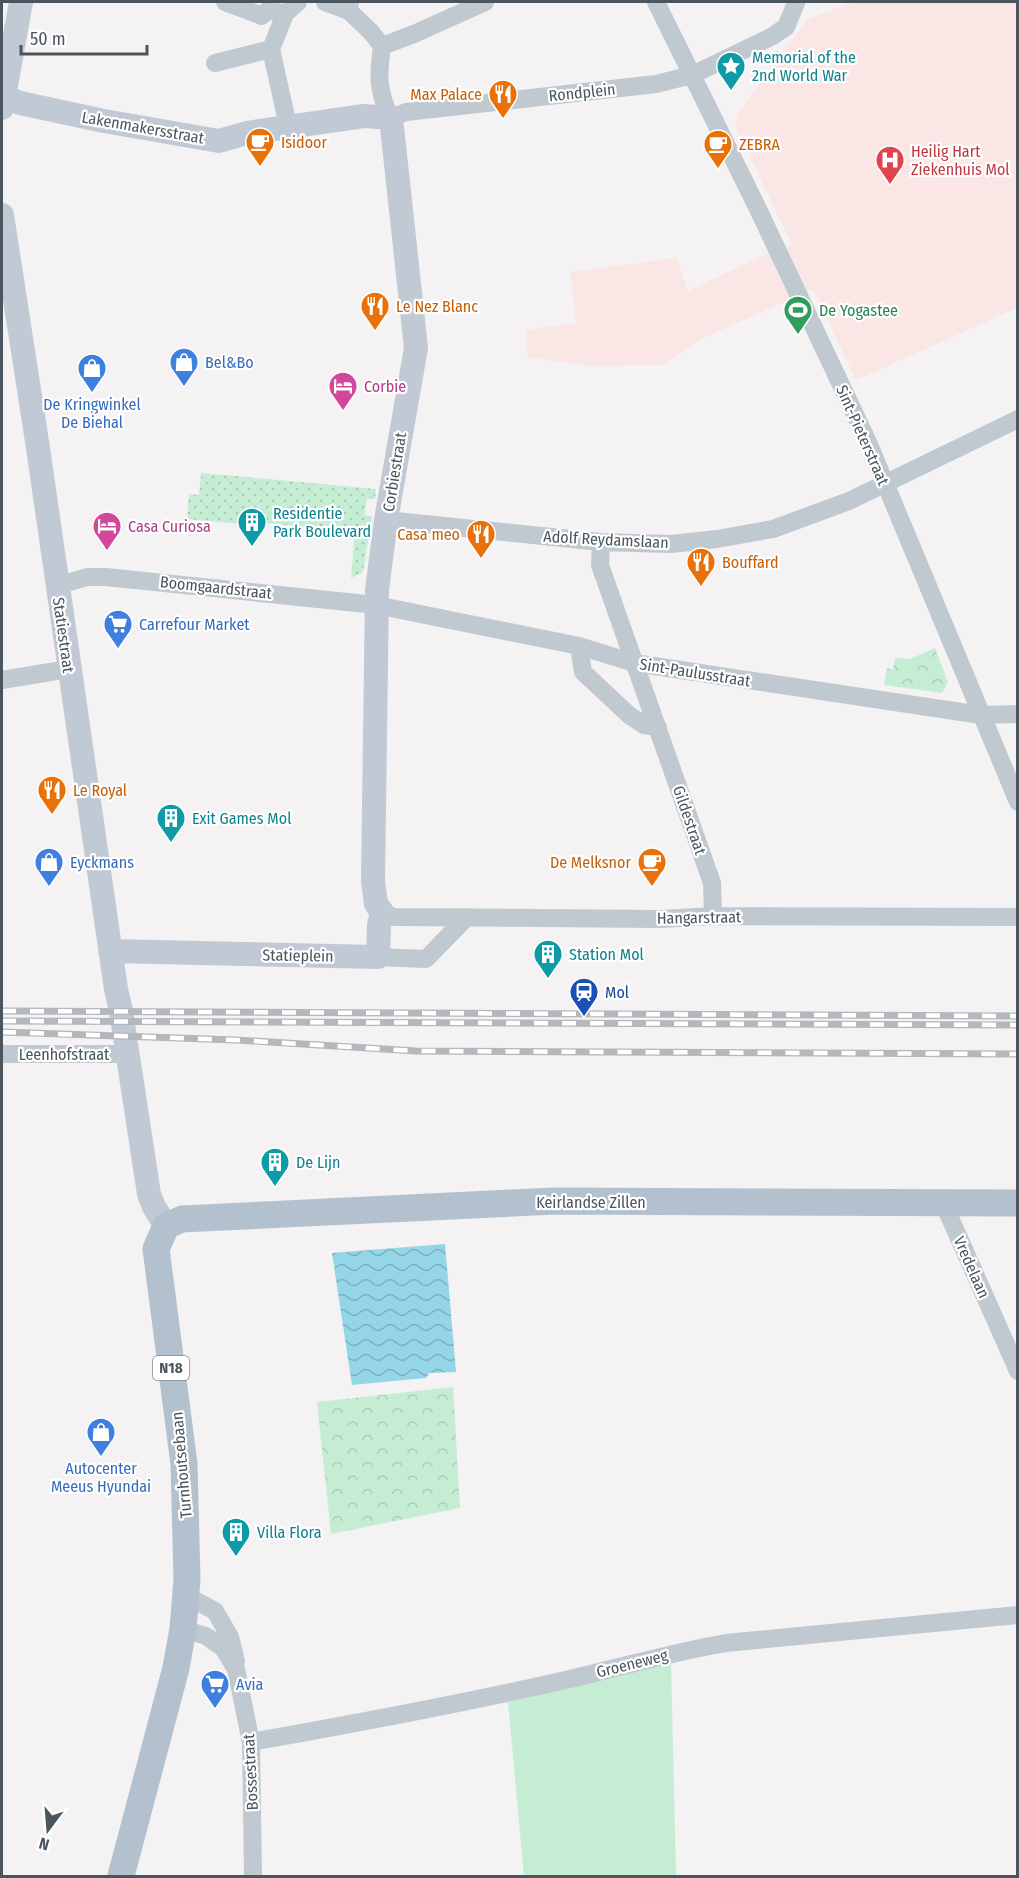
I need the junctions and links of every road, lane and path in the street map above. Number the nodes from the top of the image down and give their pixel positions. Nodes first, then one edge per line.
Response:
1 (21, 2) edge
2 (225, 2) edge
3 (325, 2) edge
4 (485, 2) edge
5 (656, 2) edge
6 (799, 2) edge
7 (350, 6) edge
8 (291, 8) edge
9 (382, 46) junction
10 (271, 49) junction
11 (215, 63) dead end
12 (692, 75) junction
13 (2, 100) edge
14 (391, 118) junction
15 (288, 126) junction
16 (2, 215) edge
17 (9, 308) edge
18 (1017, 420) edge
19 (885, 484) junction
20 (386, 520) junction
21 (601, 542) junction
22 (57, 586) junction
23 (376, 605) junction
24 (579, 646) junction
25 (634, 663) junction
26 (68, 669) junction
27 (2, 680) edge
28 (1017, 714) edge
29 (981, 715) junction
30 (658, 727) junction
31 (1017, 801) edge
32 (382, 912) junction
33 (713, 916) junction
34 (467, 917) junction
35 (1017, 917) edge
36 (110, 951) junction
37 (378, 957) junction
38 (2, 1054) edge
39 (127, 1054) junction
40 (943, 1202) junction
41 (1017, 1203) edge
42 (166, 1226) junction
43 (1009, 1334) edge
44 (1015, 1361) edge
45 (185, 1595) junction
46 (1017, 1615) edge
47 (183, 1629) junction
48 (236, 1669) junction
49 (251, 1742) junction
50 (121, 1876) edge
51 (253, 1876) edge

1 - 13 street
2 - 8 street
3 - 7 street
4 - 9 street
5 - 12 street
6 - 12 street, Rondplein
7 - 9 street
8 - 10 street
9 - 14 street, Corbiestraat
10 - 11 street
10 - 15 street
12 - 14 street, Rondplein
12 - 19 street, Sint-Pieterstraat
13 - 15 street, Lakenmakersstraat
14 - 15 street, Lakenmakersstraat
14 - 20 street, Corbiestraat
16 - 17 street, Statiestraat
17 - 22 street, Statiestraat
18 - 19 street, Adolf Reydamslaan
19 - 21 street, Adolf Reydamslaan
19 - 29 street, Sint-Pieterstraat
20 - 21 street, Adolf Reydamslaan
20 - 23 street, Corbiestraat
21 - 25 street, Gildestraat
22 - 23 street, Boomgaardstraat
22 - 26 street, Statiestraat
23 - 24 street, Sint-Paulusstraat
23 - 32 street, Corbiestraat
24 - 25 street, Sint-Paulusstraat
24 - 30 street
25 - 29 street, Sint-Paulusstraat
25 - 30 street, Gildestraat
26 - 27 street
26 - 36 street, Statiestraat
28 - 29 street, Sint-Paulusstraat
29 - 31 street, Sint-Pieterstraat
30 - 33 street, Gildestraat
32 - 34 street, Hangarstraat
32 - 37 street, Corbiestraat
33 - 34 street, Hangarstraat
33 - 35 street, Hangarstraat
34 - 37 street, Statieplein
36 - 37 street, Statieplein
36 - 39 street, Statiestraat
38 - 39 street, Leenhofstraat
39 - 42 street
40 - 41 main road, Keirlandse Zillen
40 - 42 main road, Keirlandse Zillen
40 - 43 street, Vredelaan
42 - 45 main road, Turnhoutsebaan / N18
43 - 44 street, Vredelaan
45 - 47 main road, Turnhoutsebaan / N18
45 - 48 street, Bossestraat
46 - 49 street, Groeneweg
47 - 48 street, Bossestraat
47 - 50 main road, Turnhoutsebaan / N18
48 - 49 street, Bossestraat
49 - 51 street, Bossestraat

